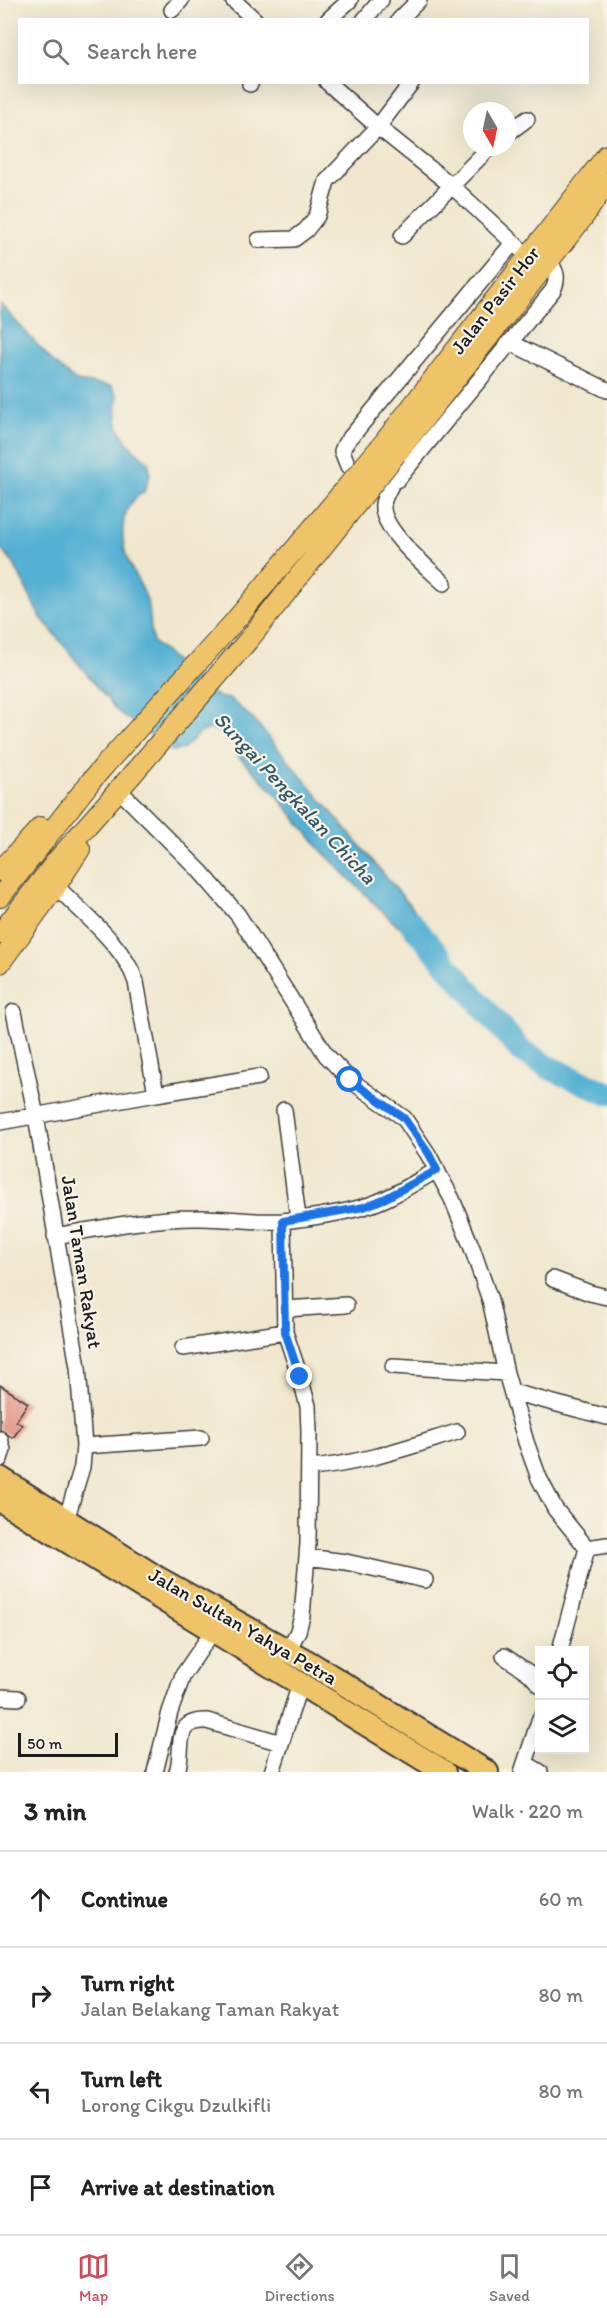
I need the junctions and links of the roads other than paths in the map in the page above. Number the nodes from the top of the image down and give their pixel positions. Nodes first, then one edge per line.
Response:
1 (233, 0) edge
2 (350, 0) edge
3 (381, 0) edge
4 (418, 0) edge
5 (253, 18) edge
6 (330, 18) edge
7 (366, 18) edge
8 (401, 18) edge
9 (331, 84) edge
10 (410, 84) edge
11 (527, 119) dead end
12 (517, 126) edge
13 (378, 127) junction
14 (607, 155) edge
15 (481, 156) edge
16 (607, 183) edge
17 (452, 186) junction
18 (402, 236) dead end
19 (259, 240) dead end
20 (513, 243) junction
21 (529, 256) junction
22 (549, 260) junction
23 (509, 342) junction
24 (607, 390) edge
25 (389, 449) junction
26 (392, 483) junction
27 (444, 583) dead end
28 (91, 781) junction
29 (120, 789) junction
30 (0, 871) edge
31 (56, 886) junction
32 (0, 897) edge
33 (0, 934) edge
34 (0, 963) edge
35 (14, 1012) dead end
36 (259, 1077) dead end
37 (156, 1094) junction
38 (284, 1110) dead end
39 (36, 1116) junction
40 (0, 1122) edge
41 (437, 1170) junction
42 (290, 1219) junction
43 (56, 1236) junction
44 (553, 1279) dead end
45 (607, 1297) edge
46 (346, 1305) dead end
47 (286, 1309) junction
48 (285, 1332) junction
49 (183, 1348) dead end
50 (393, 1366) dead end
51 (506, 1373) junction
52 (512, 1392) junction
53 (607, 1418) edge
54 (457, 1432) dead end
55 (201, 1438) dead end
56 (0, 1439) edge
57 (84, 1446) junction
58 (0, 1459) edge
59 (310, 1467) junction
60 (0, 1478) edge
61 (0, 1500) edge
62 (66, 1520) junction
63 (607, 1545) edge
64 (587, 1548) junction
65 (307, 1557) junction
66 (425, 1580) dead end
67 (213, 1631) junction
68 (561, 1646) edge
69 (288, 1651) junction
70 (504, 1656) dead end
71 (310, 1663) junction
72 (535, 1680) edge
73 (305, 1687) junction
74 (0, 1697) edge
75 (18, 1698) dead end
76 (535, 1732) edge
77 (281, 1743) junction
78 (523, 1767) edge
79 (155, 1772) edge
80 (177, 1772) edge
81 (272, 1772) edge
82 (444, 1772) edge
83 (487, 1772) edge
84 (540, 1772) edge

1 - 5 street
2 - 6 street
3 - 7 street
4 - 8 street
9 - 13 street
10 - 13 street
11 - 12 street
13 - 17 street
13 - 19 street
14 - 21 main road, Jalan Pasir Hor
15 - 17 street
16 - 22 main road, Jalan Pasir Hor
17 - 18 street
17 - 20 street
20 - 21 street
20 - 26 street
21 - 25 main road, Jalan Pasir Hor
22 - 23 street
22 - 25 main road, Jalan Pasir Hor
23 - 24 street
23 - 26 street
25 - 28 main road, bridge
25 - 29 main road, bridge
26 - 27 street
28 - 30 main road
28 - 32 main road
29 - 31 main road
29 - 33 main road
29 - 41 street
31 - 34 main road
31 - 37 street
35 - 39 street, Jalan Taman Rakyat
36 - 37 street
37 - 39 street
38 - 42 street
39 - 40 street
39 - 43 street, Jalan Taman Rakyat
41 - 42 street
41 - 51 street
42 - 43 street
42 - 47 street
43 - 57 street, Jalan Taman Rakyat
44 - 45 street
46 - 47 street
47 - 48 street
48 - 49 street
48 - 59 street
50 - 51 street
51 - 52 street
52 - 53 street
52 - 64 street
54 - 59 street
55 - 57 street
56 - 58 street
57 - 62 street, Jalan Taman Rakyat
59 - 65 street
60 - 62 highway, Jalan Sultan Yahya Petra
61 - 67 highway, Jalan Sultan Yahya Petra
62 - 69 highway, Jalan Sultan Yahya Petra
63 - 64 street
64 - 68 street
65 - 66 street
65 - 69 street
67 - 73 highway, Jalan Sultan Yahya Petra
67 - 79 street
69 - 71 highway, Jalan Sultan Yahya Petra
70 - 72 street
71 - 73 highway
71 - 83 highway, Jalan Sultan Yahya Petra
73 - 77 street
73 - 82 highway, Jalan Sultan Yahya Petra
74 - 75 street
76 - 78 street
77 - 80 street
77 - 81 street
78 - 84 street

